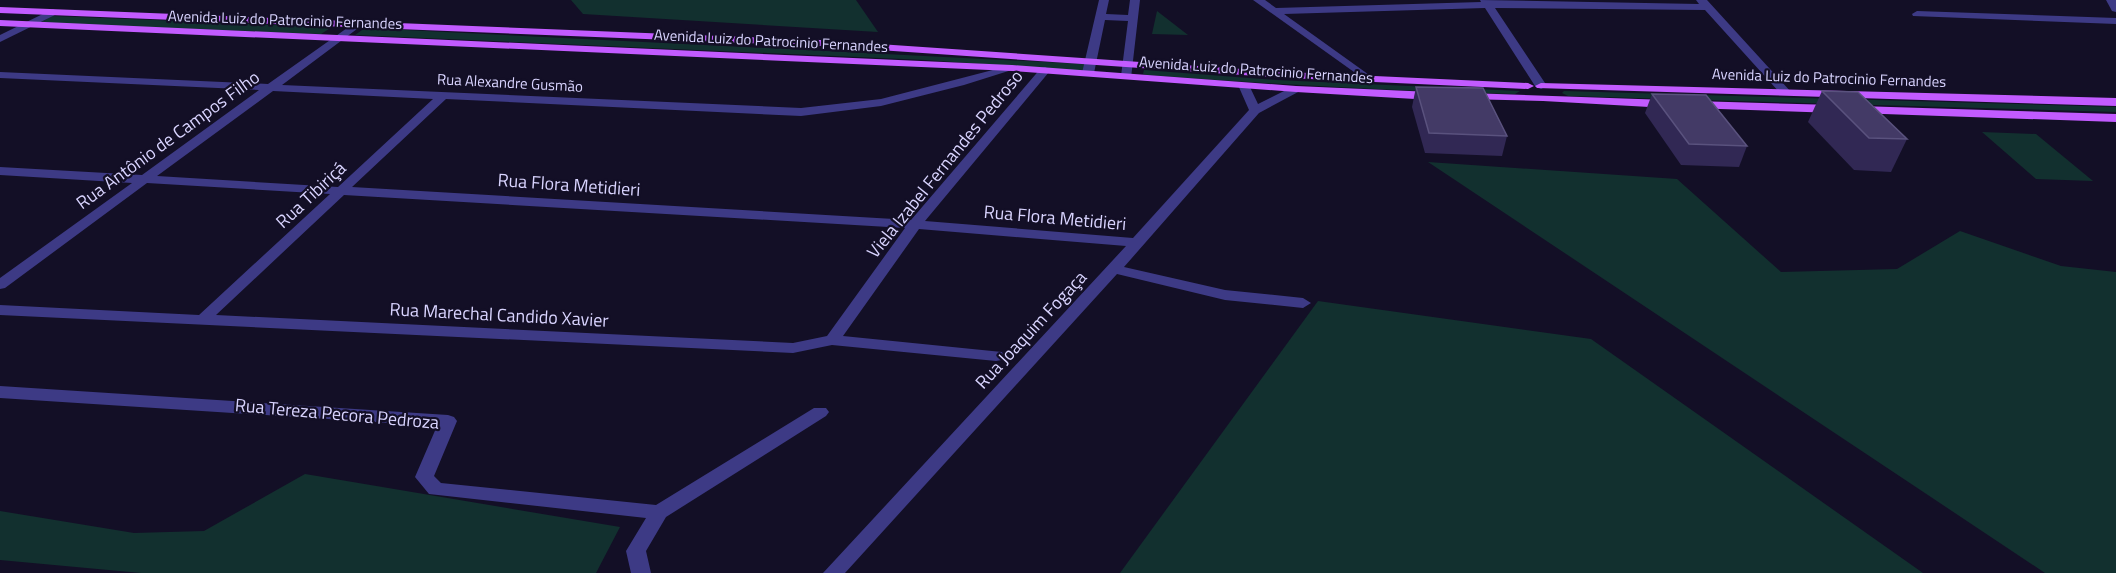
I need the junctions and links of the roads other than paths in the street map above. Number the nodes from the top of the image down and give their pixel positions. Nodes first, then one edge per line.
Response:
1 (1104, 0) edge
2 (1135, 0) edge
3 (1258, 0) edge
4 (2111, 0) edge
5 (1487, 2) edge
6 (1704, 4) edge
7 (2116, 9) edge
8 (0, 10) edge
9 (1273, 11) junction
10 (53, 12) junction
11 (1917, 14) dead end
12 (1101, 17) junction
13 (1134, 18) junction
14 (2116, 21) edge
15 (0, 23) edge
16 (28, 24) junction
17 (357, 24) junction
18 (338, 38) junction
19 (0, 39) edge
20 (1090, 60) junction
21 (1128, 63) junction
22 (1012, 68) junction
23 (1045, 70) junction
24 (1088, 73) junction
25 (0, 75) edge
26 (1126, 76) junction
27 (1368, 79) junction
28 (1244, 85) junction
29 (270, 88) junction
30 (1296, 89) junction
31 (1539, 92) junction
32 (1785, 92) junction
33 (444, 95) junction
34 (2116, 102) edge
35 (1255, 111) junction
36 (2116, 118) edge
37 (0, 171) edge
38 (143, 179) junction
39 (344, 190) junction
40 (915, 224) junction
41 (1136, 243) junction
42 (1114, 269) junction
43 (0, 285) edge
44 (1303, 303) dead end
45 (0, 310) edge
46 (202, 320) junction
47 (832, 340) junction
48 (996, 356) dead end
49 (0, 392) edge
50 (820, 412) dead end
51 (659, 512) junction
52 (641, 573) edge
53 (833, 573) edge

1 - 12 street
2 - 13 street
3 - 9 street
4 - 7 street
5 - 6 street
5 - 9 street
5 - 31 street
6 - 32 street
8 - 10 main road, Avenida Luiz do Patrocinio Fernandes
9 - 27 street
10 - 16 street
10 - 17 main road, Avenida Luiz do Patrocinio Fernandes
11 - 14 street
12 - 13 street
12 - 20 street
13 - 21 street
15 - 16 main road, Avenida Luiz do Patrocinio Fernandes
16 - 18 main road, Avenida Luiz do Patrocinio Fernandes
16 - 19 street
17 - 18 street, Rua Antônio de Campos Filho
17 - 20 main road, Avenida Luiz do Patrocinio Fernandes
18 - 22 main road, Avenida Luiz do Patrocinio Fernandes
18 - 29 street, Rua Antônio de Campos Filho
20 - 21 main road, Avenida Luiz do Patrocinio Fernandes
20 - 24 street
21 - 26 street
21 - 27 main road, Avenida Luiz do Patrocinio Fernandes
22 - 23 main road, Avenida Luiz do Patrocinio Fernandes
22 - 33 street, Rua Alexandre Gusmão
23 - 24 main road, Avenida Luiz do Patrocinio Fernandes
23 - 40 street, Viela Izabel Fernandes Pedroso
24 - 26 main road, Avenida Luiz do Patrocinio Fernandes
25 - 29 street, Rua Alexandre Gusmão
26 - 28 main road, Avenida Luiz do Patrocinio Fernandes
27 - 31 main road, Avenida Luiz do Patrocinio Fernandes
28 - 30 main road, Avenida Luiz do Patrocinio Fernandes
28 - 35 street
29 - 33 street, Rua Alexandre Gusmão
29 - 38 street, Rua Antônio de Campos Filho
30 - 31 main road, Avenida Luiz do Patrocinio Fernandes
30 - 35 street, Rua Joaquim Fogaça
31 - 32 main road, Avenida Luiz do Patrocinio Fernandes
31 - 36 main road, Avenida Luiz do Patrocinio Fernandes
32 - 34 main road, Avenida Luiz do Patrocinio Fernandes
33 - 39 street, Rua Tibiriçá
35 - 41 street, Rua Joaquim Fogaça
37 - 38 street, Rua Flora Metidieri
38 - 39 street, Rua Flora Metidieri
38 - 43 street, Rua Antônio de Campos Filho
39 - 40 street, Rua Flora Metidieri
39 - 46 street, Rua Tibiriçá
40 - 41 street, Rua Flora Metidieri
40 - 47 street, Viela Izabel Fernandes Pedroso
41 - 42 street, Rua Joaquim Fogaça
42 - 44 street
42 - 53 street, Rua Joaquim Fogaça
45 - 46 street, Rua Marechal Candido Xavier
46 - 47 street, Rua Marechal Candido Xavier
47 - 48 street, Rua Marechal Candido Xavier
49 - 51 street, Rua Tereza Pecora Pedroza
50 - 51 street
51 - 52 street

